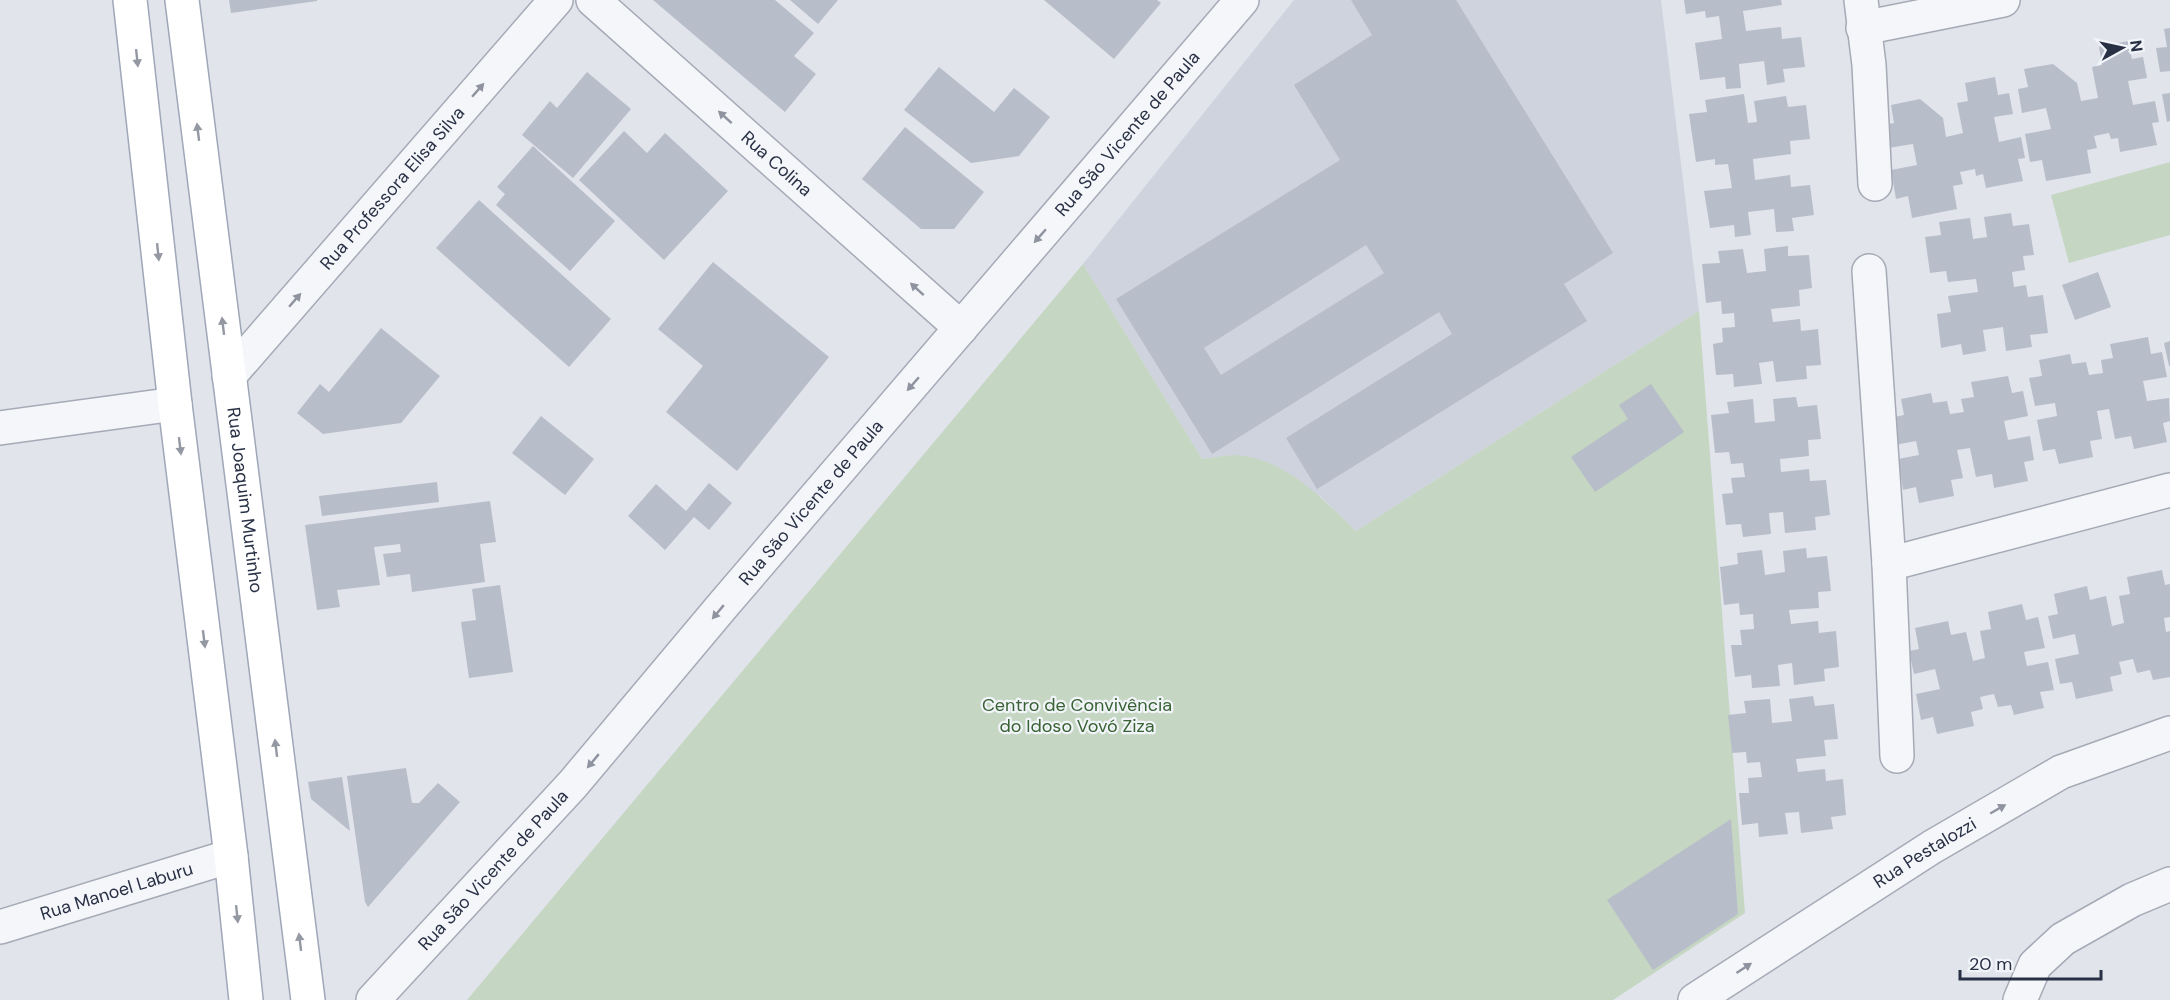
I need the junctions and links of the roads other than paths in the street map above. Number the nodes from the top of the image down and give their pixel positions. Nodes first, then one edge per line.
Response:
1 (130, 0) edge
2 (182, 0) edge
3 (556, 0) edge
4 (593, 0) edge
5 (1242, 0) edge
6 (2004, 0) edge
7 (1862, 14) edge
8 (1875, 184) dead end
9 (1869, 271) dead end
10 (961, 328) junction
11 (229, 376) junction
12 (175, 404) junction
13 (0, 428) edge
14 (2170, 490) edge
15 (1889, 564) junction
16 (2170, 733) edge
17 (1897, 756) dead end
18 (231, 856) junction
19 (2170, 884) edge
20 (0, 927) edge
21 (246, 1000) edge
22 (308, 1000) edge
23 (373, 1000) edge
24 (1695, 1000) edge
25 (2020, 1000) edge

1 -> 12 main road
11 -> 2 main road, Rua Joaquim Murtinho
11 -> 3 street, Rua Professora Elisa Silva
10 -> 4 street, Rua Colina
5 -> 10 street, Rua São Vicente de Paula
6 - 7 street
7 - 8 street
9 - 15 street
10 -> 23 street, Rua São Vicente de Paula
22 -> 11 main road, Rua Joaquim Murtinho
12 - 13 street
12 -> 18 main road
14 - 15 street
15 - 17 street
24 -> 16 street, Rua Pestalozzi
18 - 20 street, Rua Manoel Laburu
18 -> 21 main road
19 - 25 street

